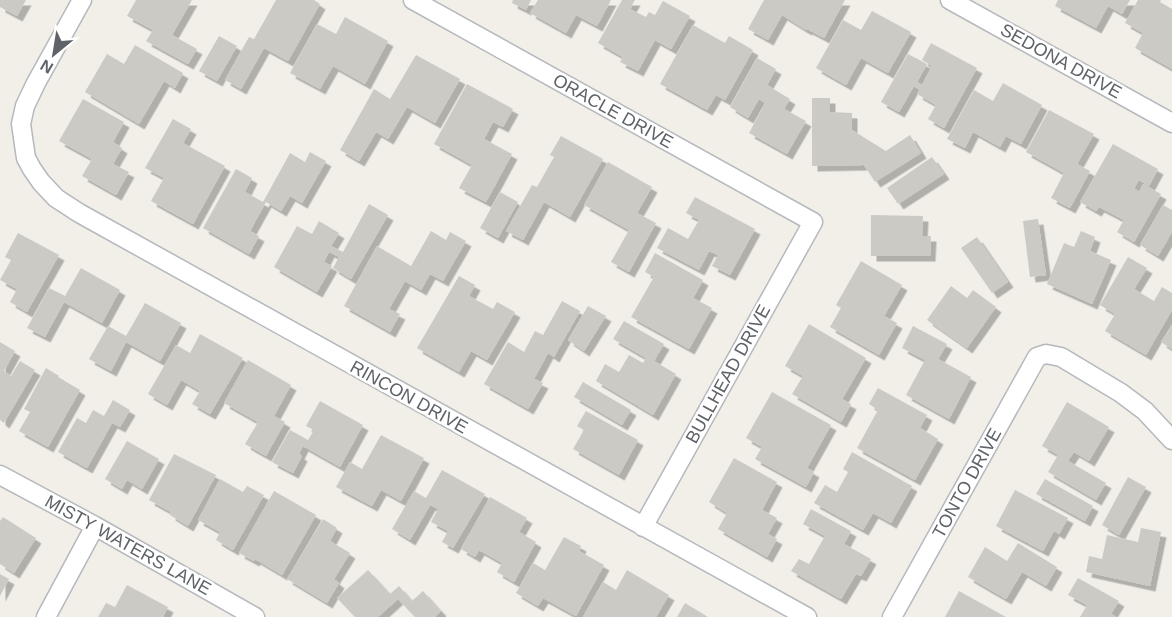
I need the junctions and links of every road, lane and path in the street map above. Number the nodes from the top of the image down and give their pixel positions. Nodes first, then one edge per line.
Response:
1 (82, 0) edge
2 (413, 0) edge
3 (950, 0) edge
4 (1172, 123) edge
5 (813, 222) joint
6 (1172, 440) edge
7 (0, 475) edge
8 (95, 526) junction
9 (644, 527) junction
10 (46, 617) edge
11 (255, 617) edge
12 (807, 617) edge
13 (892, 617) edge

1 - 9 street, RINCON DRIVE
2 - 5 street, ORACLE DRIVE
3 - 4 street, SEDONA DRIVE
5 - 9 street, BULLHEAD DRIVE
6 - 13 street, TONTO DRIVE
7 - 8 street, MISTY WATERS LANE
8 - 10 street
8 - 11 street, MISTY WATERS LANE
9 - 12 street, RINCON DRIVE

